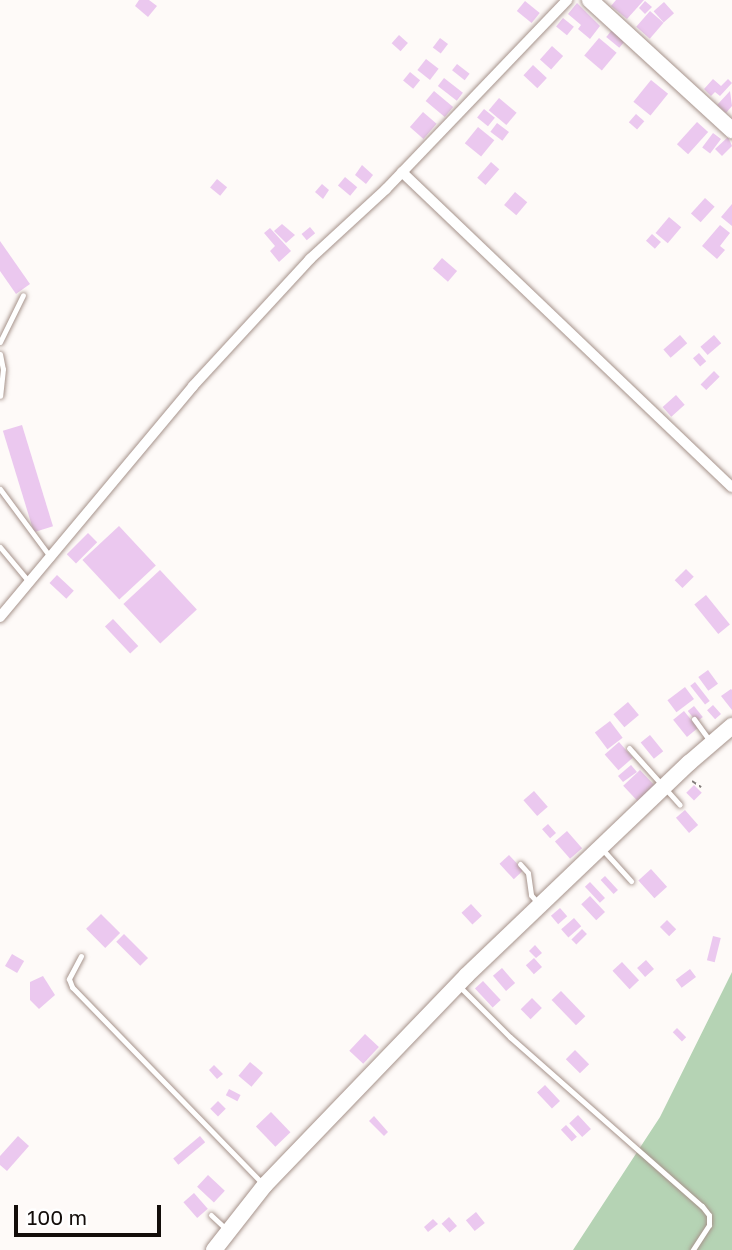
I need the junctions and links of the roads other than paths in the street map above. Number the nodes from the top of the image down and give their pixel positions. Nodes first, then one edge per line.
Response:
1 (567, 0) edge
2 (590, 0) edge
3 (732, 130) edge
4 (402, 172) junction
5 (23, 295) dead end
6 (0, 342) edge
7 (0, 354) edge
8 (0, 396) edge
9 (732, 487) edge
10 (0, 489) edge
11 (0, 547) edge
12 (51, 558) junction
13 (30, 583) junction
14 (0, 617) edge
15 (694, 719) dead end
16 (732, 726) edge
17 (712, 743) junction
18 (629, 748) dead end
19 (664, 787) junction
20 (680, 805) dead end
21 (601, 848) junction
22 (520, 864) dead end
23 (631, 881) dead end
24 (541, 905) junction
25 (81, 956) dead end
26 (457, 985) junction
27 (265, 1185) junction
28 (211, 1215) dead end
29 (228, 1231) junction
30 (214, 1250) edge
31 (693, 1250) edge

1 - 4 street
2 - 3 street
4 - 9 street
4 - 12 street
5 - 6 lane
7 - 8 lane
10 - 12 lane
11 - 13 lane
12 - 13 street
13 - 14 street
15 - 17 lane
16 - 17 street
17 - 19 street
18 - 19 lane
19 - 20 lane
19 - 21 street
21 - 23 lane
21 - 24 street
22 - 24 lane
24 - 26 street
25 - 27 lane
26 - 27 street
26 - 31 lane
27 - 29 street
28 - 29 lane
29 - 30 street

